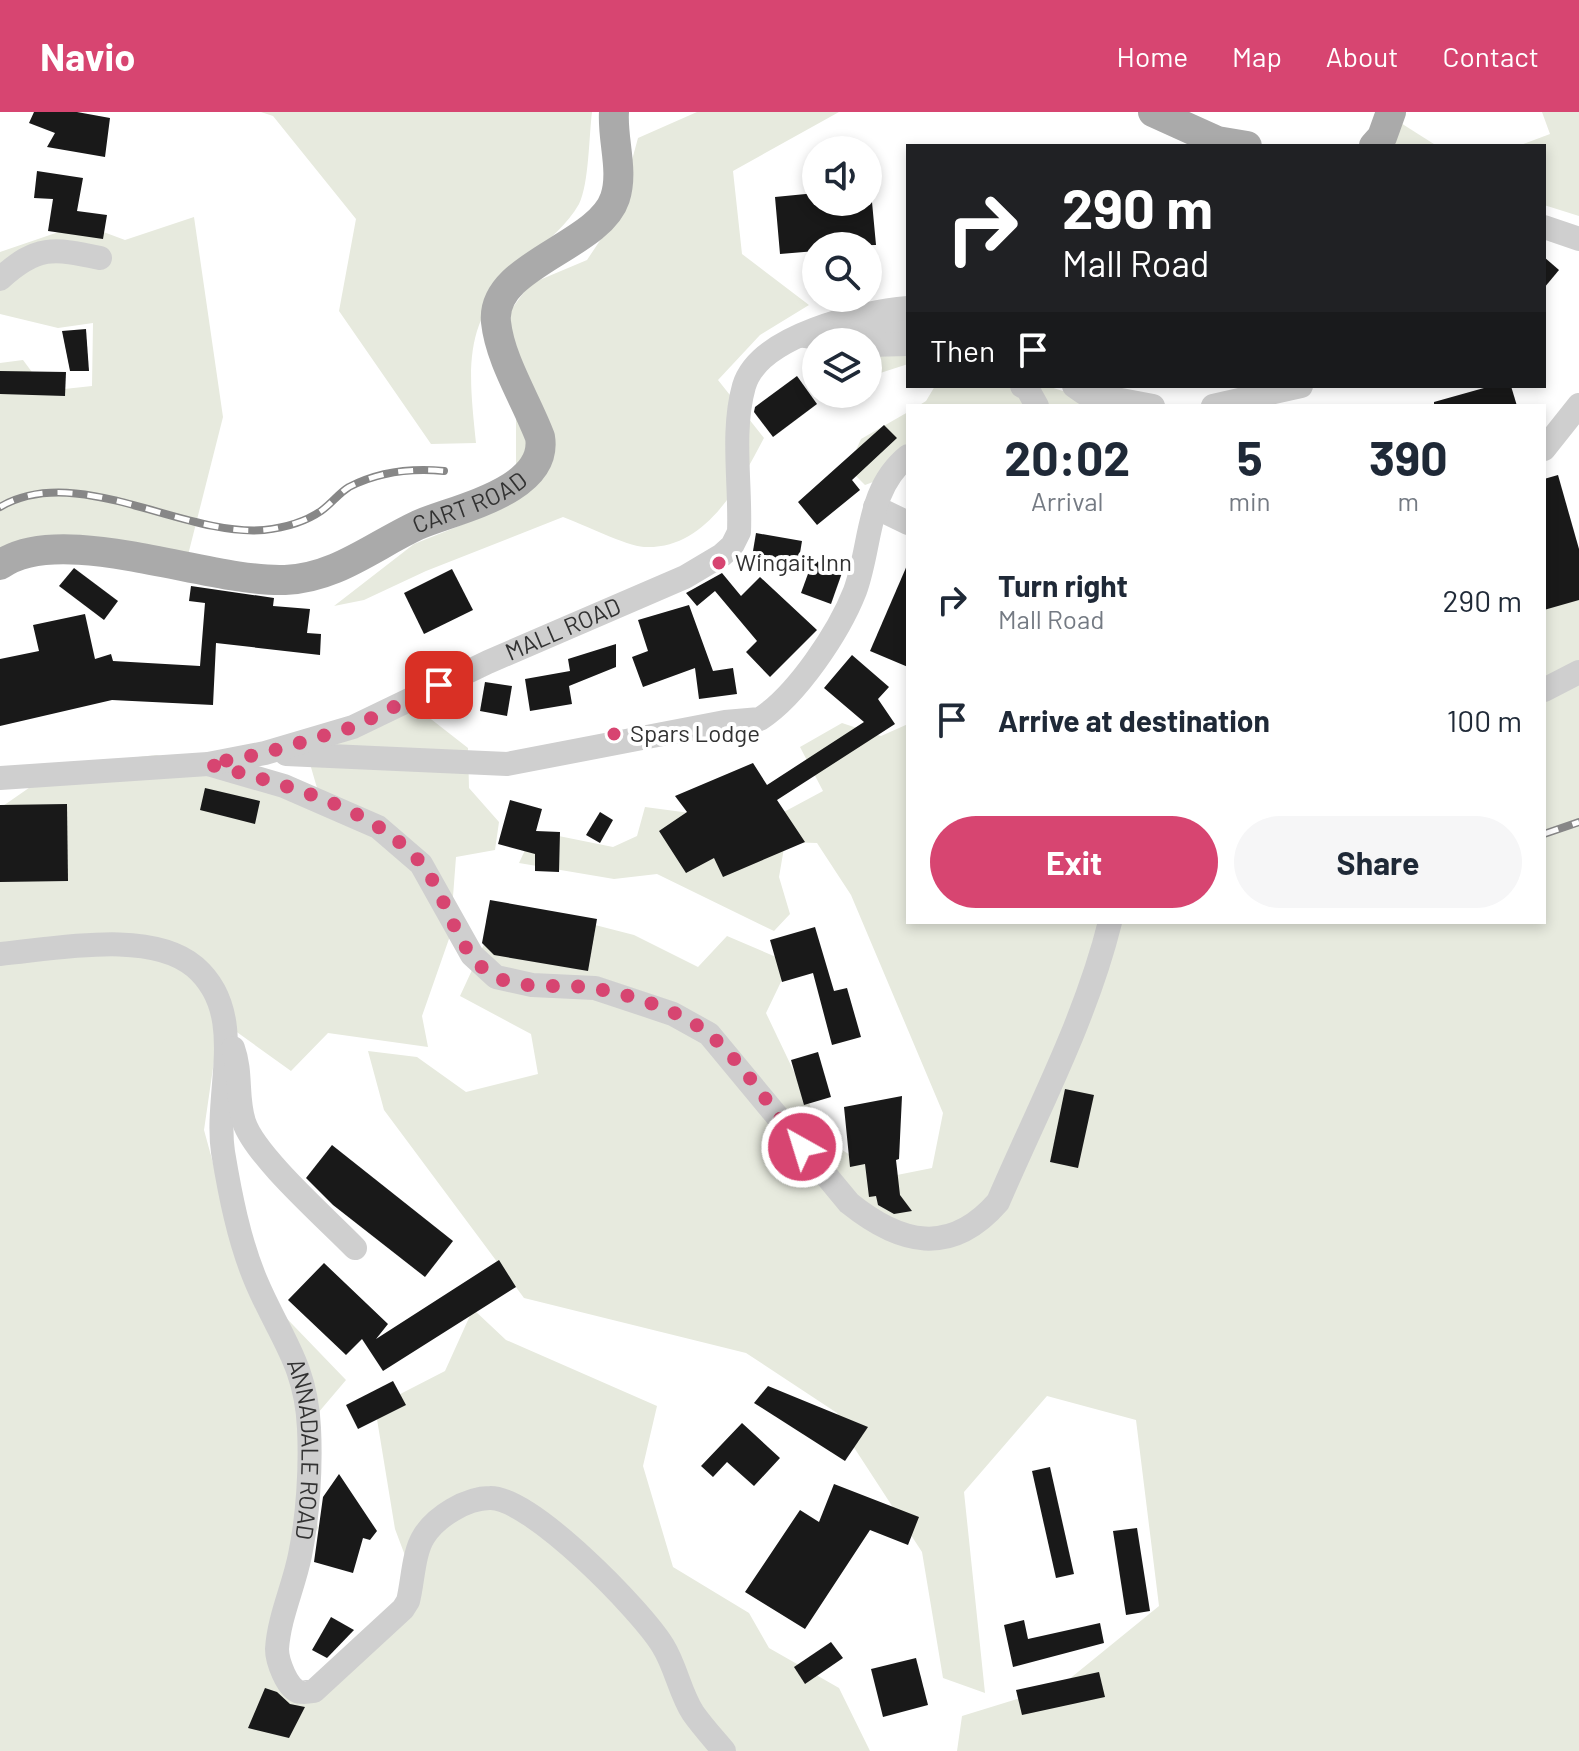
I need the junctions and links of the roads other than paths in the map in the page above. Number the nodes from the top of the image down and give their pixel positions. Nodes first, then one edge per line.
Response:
1 (614, 112) edge
2 (1153, 112) edge
3 (1391, 112) edge
4 (1235, 144) edge
5 (1376, 144) edge
6 (1546, 228) edge
7 (1579, 239) edge
8 (100, 258) dead end
9 (0, 279) edge
10 (906, 309) edge
11 (850, 328) edge
12 (906, 328) edge
13 (882, 329) edge
14 (802, 337) edge
15 (906, 344) edge
16 (882, 345) edge
17 (1077, 388) edge
18 (1292, 388) edge
19 (1142, 404) edge
20 (1222, 404) edge
21 (1579, 405) edge
22 (1546, 446) edge
23 (906, 458) edge
24 (875, 507) junction
25 (906, 522) edge
26 (0, 565) edge
27 (1579, 672) edge
28 (1546, 689) edge
29 (265, 753) junction
30 (208, 764) junction
31 (0, 778) edge
32 (1109, 924) edge
33 (0, 954) edge
34 (228, 1034) junction
35 (355, 1248) dead end
36 (724, 1751) edge

1 - 26 main road, CART ROAD
2 - 4 main road
3 - 5 main road
6 - 7 street
8 - 9 street
10 - 11 street, MALL ROAD
12 - 13 street
14 - 29 street, MALL ROAD
15 - 16 street
17 - 19 street
18 - 20 street
21 - 22 street
23 - 24 street
24 - 25 street
24 - 29 street
27 - 28 street
29 - 30 street, MALL ROAD
30 - 31 street, MALL ROAD
30 - 32 street
33 - 34 street, ANNADALE ROAD
34 - 35 street
34 - 36 street, ANNADALE ROAD

